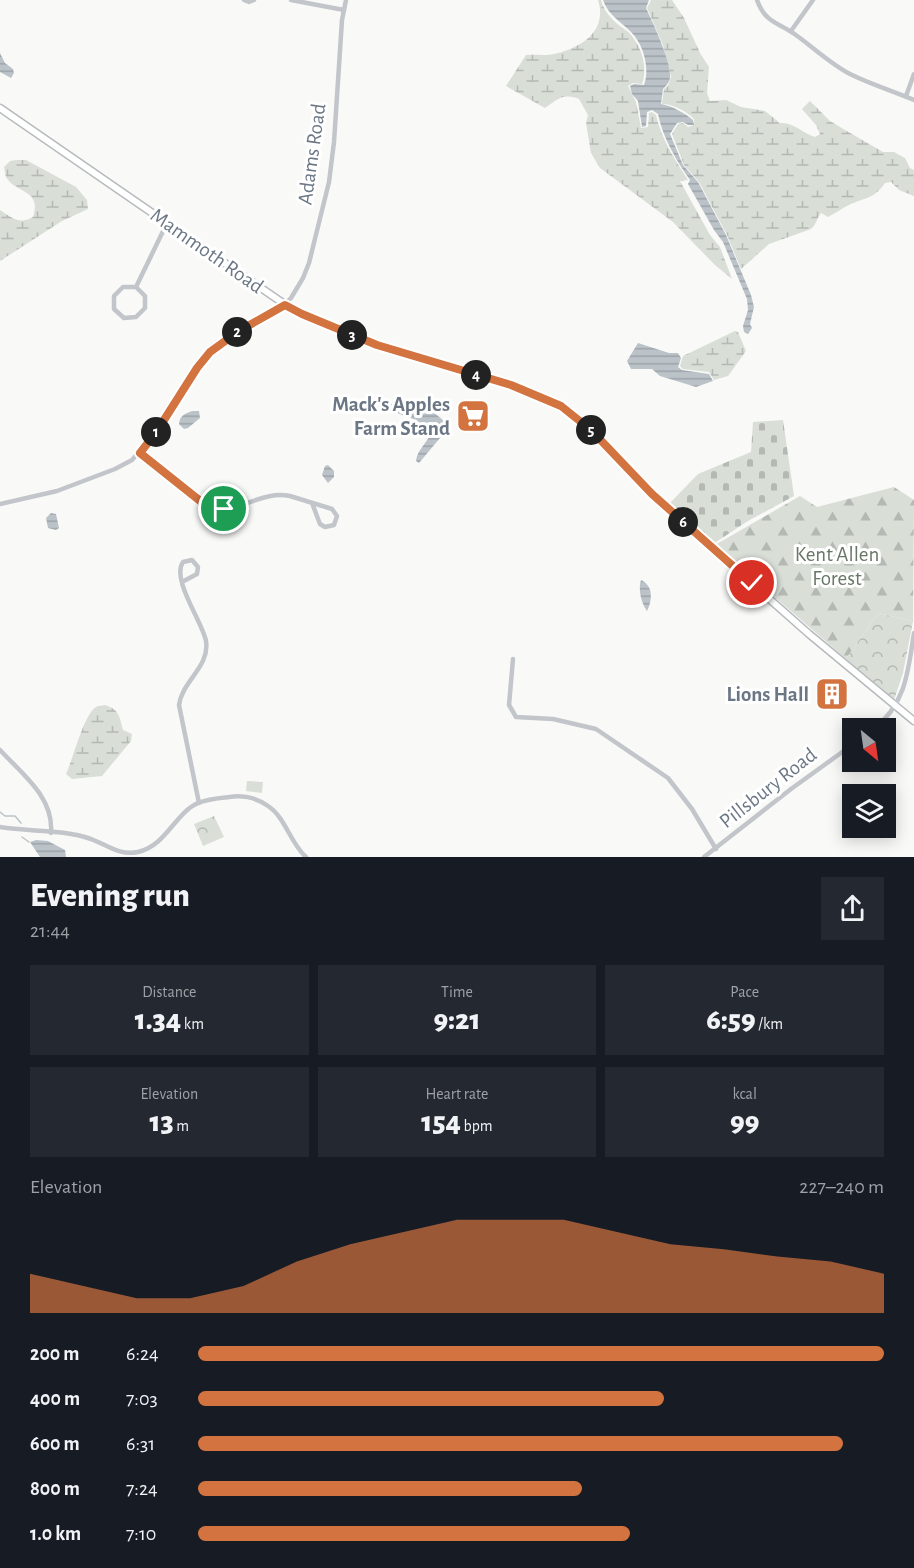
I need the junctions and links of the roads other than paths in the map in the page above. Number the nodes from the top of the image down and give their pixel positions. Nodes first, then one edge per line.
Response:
1 (244, 0) edge
2 (254, 0) edge
3 (291, 0) edge
4 (346, 0) edge
5 (757, 0) edge
6 (813, 0) edge
7 (344, 10) junction
8 (790, 31) junction
9 (914, 74) edge
10 (906, 96) junction
11 (914, 100) edge
12 (0, 108) edge
13 (166, 223) junction
14 (136, 287) junction
15 (285, 305) junction
16 (140, 453) junction
17 (312, 503) junction
18 (0, 504) edge
19 (182, 582) junction
20 (914, 633) edge
21 (513, 659) dead end
22 (895, 706) junction
23 (887, 718) edge
24 (914, 721) edge
25 (0, 750) edge
26 (842, 752) edge
27 (199, 803) junction
28 (0, 827) edge
29 (51, 833) junction
30 (716, 849) junction
31 (306, 857) edge
32 (704, 857) edge

1 - 2 street
3 - 7 street
4 - 7 street, Adams Road
5 - 8 street
6 - 8 street
7 - 15 street, Adams Road
8 - 10 street
9 - 10 street
10 - 11 street
12 - 13 main road, Mammoth Road
13 - 14 street
13 - 15 main road, Mammoth Road
14 - 14 street
15 - 16 street
15 - 22 main road, Mammoth Road
16 - 17 street
16 - 18 street
17 - 17 street
19 - 19 street
19 - 27 street
20 - 22 street
21 - 30 street
22 - 23 street
22 - 24 main road, Mammoth Road
25 - 29 street
26 - 30 street, Pillsbury Road
27 - 29 street
27 - 31 street
28 - 29 street
30 - 32 street, Pillsbury Road

